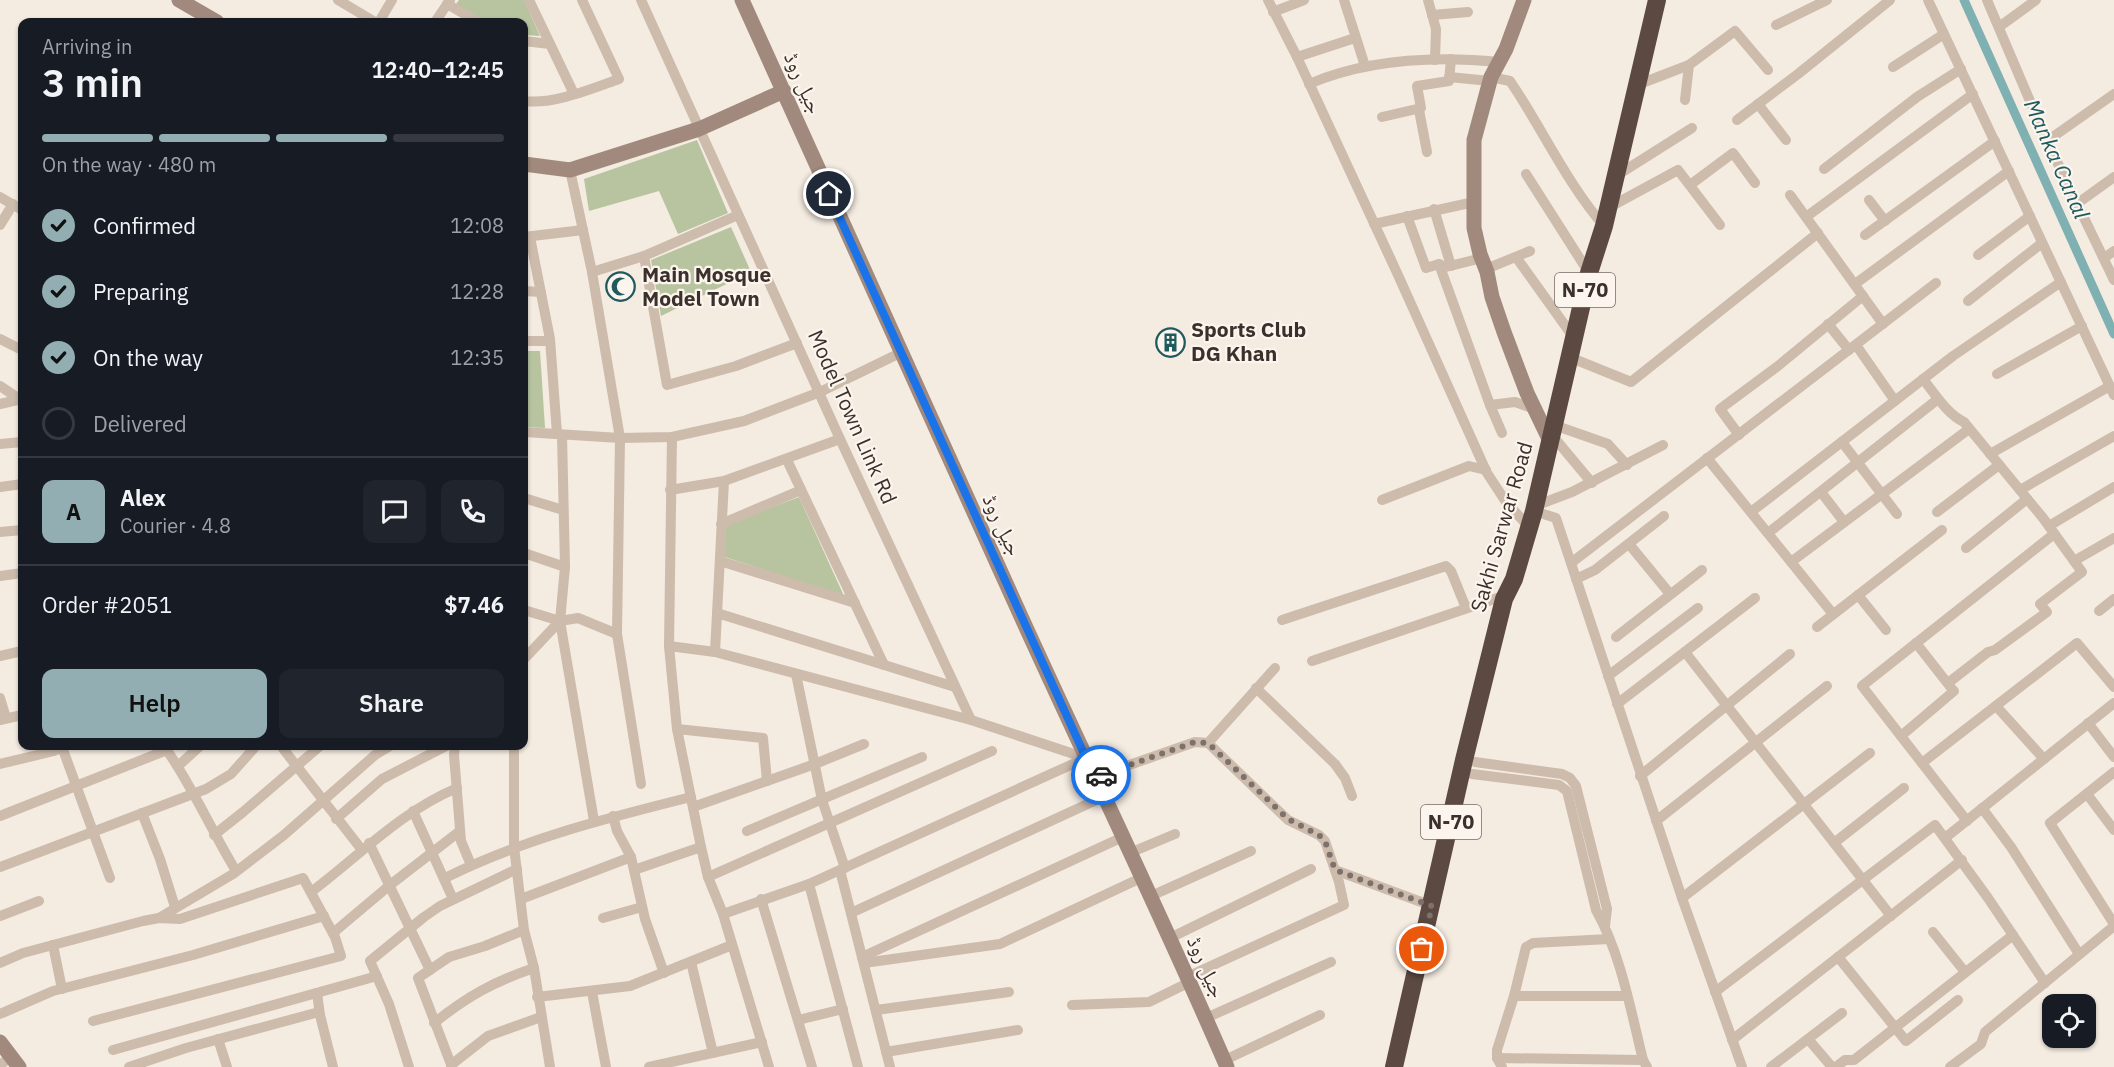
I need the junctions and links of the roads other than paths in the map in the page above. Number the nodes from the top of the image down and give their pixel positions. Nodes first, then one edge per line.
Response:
1 (179, 0) edge
2 (338, 0) edge
3 (392, 0) edge
4 (530, 0) edge
5 (582, 0) edge
6 (641, 0) edge
7 (742, 0) edge
8 (1268, 0) edge
9 (1304, 0) edge
10 (1344, 0) edge
11 (1428, 0) edge
12 (1524, 0) edge
13 (1657, 0) edge
14 (1827, 0) edge
15 (1890, 0) edge
16 (1928, 0) edge
17 (1987, 0) edge
18 (2036, 0) edge
19 (449, 2) edge
20 (1273, 12) junction
21 (1468, 12) dead end
22 (1432, 15) junction
23 (210, 18) edge
24 (370, 18) edge
25 (380, 18) edge
26 (438, 18) edge
27 (472, 18) edge
28 (1776, 26) dead end
29 (1999, 27) junction
30 (1944, 34) junction
31 (1356, 38) junction
32 (528, 41) edge
33 (550, 44) junction
34 (1297, 57) junction
35 (1451, 59) junction
36 (1435, 60) junction
37 (1499, 62) junction
38 (1689, 64) junction
39 (1365, 66) junction
40 (1893, 67) dead end
41 (1961, 69) junction
42 (1768, 70) dead end
43 (1449, 77) junction
44 (1490, 79) junction
45 (1309, 84) junction
46 (1637, 85) junction
47 (784, 91) junction
48 (574, 94) junction
49 (1973, 94) junction
50 (2114, 94) edge
51 (1685, 100) dead end
52 (528, 102) edge
53 (1758, 104) junction
54 (1419, 110) junction
55 (1382, 117) dead end
56 (1737, 120) dead end
57 (1692, 128) dead end
58 (699, 129) junction
59 (1786, 140) dead end
60 (1995, 141) junction
61 (2048, 141) junction
62 (1427, 152) dead end
63 (528, 165) edge
64 (1824, 168) dead end
65 (570, 170) junction
66 (2009, 171) junction
67 (1526, 174) dead end
68 (1615, 177) junction
69 (2114, 177) edge
70 (1755, 183) dead end
71 (1690, 185) junction
72 (1790, 195) dead end
73 (0, 197) edge
74 (1869, 200) dead end
75 (1474, 202) junction
76 (2078, 203) junction
77 (18, 207) edge
78 (1608, 208) junction
79 (1434, 209) junction
80 (738, 215) junction
81 (1407, 216) junction
82 (2030, 216) junction
83 (1806, 217) junction
84 (1885, 221) junction
85 (1374, 224) junction
86 (0, 225) edge
87 (1720, 225) dead end
88 (1604, 226) junction
89 (583, 230) junction
90 (1818, 233) junction
91 (1865, 235) dead end
92 (528, 237) edge
93 (528, 241) edge
94 (2042, 243) junction
95 (1530, 251) dead end
96 (2114, 251) edge
97 (1978, 255) dead end
98 (644, 256) junction
99 (1516, 257) junction
100 (2104, 258) junction
101 (1484, 263) junction
102 (1439, 264) junction
103 (1451, 266) junction
104 (592, 272) junction
105 (1589, 273) junction
106 (2114, 280) edge
107 (2061, 282) junction
108 (1936, 283) dead end
109 (1855, 284) junction
110 (528, 291) edge
111 (541, 292) junction
112 (1863, 296) junction
113 (1968, 301) dead end
114 (1828, 324) junction
115 (1883, 324) junction
116 (2082, 326) junction
117 (1574, 338) junction
118 (0, 339) edge
119 (528, 341) edge
120 (550, 341) junction
121 (797, 343) junction
122 (18, 348) edge
123 (1852, 348) junction
124 (900, 353) junction
125 (1569, 357) junction
126 (1997, 375) dead end
127 (1923, 379) junction
128 (0, 386) edge
129 (2112, 391) edge
130 (819, 392) junction
131 (18, 397) edge
132 (1938, 399) junction
133 (18, 400) edge
134 (1895, 401) junction
135 (0, 404) edge
136 (1490, 405) junction
137 (1535, 408) junction
138 (1969, 429) junction
139 (528, 432) edge
140 (1502, 433) dead end
141 (1552, 433) junction
142 (560, 434) junction
143 (1738, 435) junction
144 (2114, 436) edge
145 (672, 437) junction
146 (620, 438) junction
147 (840, 439) junction
148 (18, 442) edge
149 (1842, 442) junction
150 (0, 444) edge
151 (1663, 445) dead end
152 (1990, 454) junction
153 (1707, 458) junction
154 (787, 460) junction
155 (1858, 462) junction
156 (1627, 465) junction
157 (1999, 465) junction
158 (1486, 470) junction
159 (724, 481) junction
160 (1592, 483) junction
161 (18, 485) edge
162 (0, 487) edge
163 (2114, 487) edge
164 (670, 490) junction
165 (801, 490) junction
166 (2020, 490) junction
167 (1821, 492) junction
168 (1882, 494) junction
169 (528, 499) edge
170 (2027, 499) junction
171 (1382, 500) dead end
172 (563, 510) junction
173 (1751, 512) junction
174 (1937, 512) dead end
175 (1898, 514) dead end
176 (1533, 515) junction
177 (1664, 516) dead end
178 (1844, 522) junction
179 (722, 524) junction
180 (18, 530) edge
181 (1942, 530) dead end
182 (2051, 530) junction
183 (0, 532) edge
184 (1768, 533) junction
185 (2114, 538) edge
186 (1629, 544) junction
187 (1966, 548) dead end
188 (528, 554) edge
189 (720, 561) junction
190 (2074, 561) junction
191 (1791, 562) junction
192 (1571, 563) junction
193 (565, 567) junction
194 (1702, 570) dead end
195 (18, 574) edge
196 (0, 576) edge
197 (1576, 579) junction
198 (1510, 587) junction
199 (1670, 594) junction
200 (1858, 595) junction
201 (1755, 598) dead end
202 (2114, 599) edge
203 (855, 603) junction
204 (1466, 608) junction
205 (1698, 608) dead end
206 (528, 611) edge
207 (2099, 611) dead end
208 (717, 613) junction
209 (1833, 614) junction
210 (1282, 620) dead end
211 (560, 621) junction
212 (1817, 627) dead end
213 (1886, 630) dead end
214 (617, 634) junction
215 (1616, 637) dead end
216 (1916, 643) junction
217 (669, 646) junction
218 (18, 652) edge
219 (715, 652) junction
220 (1685, 652) junction
221 (1790, 654) dead end
222 (528, 655) edge
223 (0, 656) edge
224 (1312, 661) dead end
225 (884, 665) junction
226 (1275, 668) dead end
227 (796, 674) junction
228 (1608, 676) junction
229 (1827, 686) dead end
230 (955, 687) junction
231 (2114, 687) edge
232 (1257, 688) junction
233 (1953, 690) junction
234 (0, 698) edge
235 (2114, 703) edge
236 (1617, 704) junction
237 (1726, 705) junction
238 (1996, 706) junction
239 (18, 716) edge
240 (3, 719) edge
241 (971, 720) junction
242 (2088, 723) junction
243 (676, 729) junction
244 (1901, 736) junction
245 (1755, 741) junction
246 (1208, 743) junction
247 (864, 744) dead end
248 (50, 750) edge
249 (65, 750) edge
250 (160, 750) edge
251 (166, 750) edge
252 (196, 750) edge
253 (252, 750) edge
254 (283, 750) edge
255 (315, 750) edge
256 (383, 750) edge
257 (438, 750) edge
258 (455, 750) edge
259 (514, 750) edge
260 (992, 751) dead end
261 (1870, 753) dead end
262 (922, 757) dead end
263 (2114, 757) edge
264 (1086, 758) junction
265 (2044, 759) junction
266 (1922, 763) junction
267 (0, 764) edge
268 (815, 764) junction
269 (178, 766) junction
270 (296, 766) junction
271 (1474, 768) junction
272 (2114, 772) edge
273 (1640, 776) junction
274 (1095, 777) junction
275 (768, 781) junction
276 (641, 784) dead end
277 (76, 786) junction
278 (457, 788) junction
279 (1904, 788) dead end
280 (194, 793) junction
281 (2087, 794) junction
282 (1105, 796) junction
283 (1353, 796) dead end
284 (822, 800) junction
285 (323, 802) junction
286 (692, 802) junction
287 (1804, 805) junction
288 (1982, 808) junction
289 (413, 810) junction
290 (142, 813) junction
291 (0, 816) edge
292 (613, 816) junction
293 (336, 819) junction
294 (594, 821) junction
295 (1656, 821) junction
296 (1967, 821) junction
297 (830, 824) junction
298 (2114, 830) edge
299 (460, 831) junction
300 (747, 831) dead end
301 (93, 832) junction
302 (1175, 834) dead end
303 (214, 835) junction
304 (1125, 836) junction
305 (1945, 838) junction
306 (1834, 843) junction
307 (366, 847) junction
308 (514, 847) junction
309 (701, 847) junction
310 (1449, 849) junction
311 (1251, 850) dead end
312 (1132, 852) junction
313 (433, 853) junction
314 (631, 857) junction
315 (1962, 860) junction
316 (471, 865) junction
317 (0, 867) edge
318 (517, 869) junction
319 (843, 869) junction
320 (1311, 869) dead end
321 (634, 870) junction
322 (1335, 870) junction
323 (236, 871) junction
324 (1143, 877) junction
325 (110, 878) dead end
326 (445, 878) junction
327 (708, 878) junction
328 (1863, 880) junction
329 (809, 884) junction
330 (390, 885) junction
331 (311, 892) junction
332 (1151, 896) junction
333 (1682, 898) junction
334 (453, 899) junction
335 (521, 899) junction
336 (761, 899) junction
337 (39, 901) dead end
338 (1432, 906) junction
339 (175, 907) junction
340 (642, 907) junction
341 (851, 913) junction
342 (723, 914) junction
343 (0, 916) edge
344 (324, 916) junction
345 (1891, 916) junction
346 (159, 918) junction
347 (603, 918) dead end
348 (2114, 925) edge
349 (411, 928) junction
350 (524, 930) junction
351 (1933, 932) dead end
352 (333, 933) junction
353 (2013, 935) junction
354 (1170, 938) junction
355 (1609, 939) junction
356 (52, 945) junction
357 (732, 945) junction
358 (2079, 954) junction
359 (1838, 957) junction
360 (863, 960) junction
361 (692, 962) junction
362 (1331, 962) dead end
363 (0, 963) edge
364 (534, 969) junction
365 (430, 970) junction
366 (1965, 972) junction
367 (664, 973) junction
368 (377, 976) junction
369 (1189, 980) junction
370 (2044, 983) junction
371 (62, 989) junction
372 (592, 992) junction
373 (1009, 992) dead end
374 (1715, 992) junction
375 (317, 993) junction
376 (537, 996) junction
377 (1514, 996) junction
378 (1627, 996) junction
379 (1958, 1000) dead end
380 (1072, 1005) dead end
381 (843, 1009) junction
382 (876, 1010) junction
383 (319, 1012) junction
384 (0, 1014) edge
385 (1411, 1014) junction
386 (1842, 1014) dead end
387 (1320, 1015) dead end
388 (541, 1017) junction
389 (1206, 1018) junction
390 (798, 1020) junction
391 (93, 1021) dead end
392 (434, 1023) junction
393 (1895, 1028) junction
394 (1018, 1030) dead end
395 (218, 1039) junction
396 (1808, 1039) junction
397 (1732, 1040) junction
398 (762, 1041) junction
399 (0, 1042) edge
400 (113, 1050) dead end
401 (886, 1052) junction
402 (713, 1053) junction
403 (10, 1063) edge
404 (1500, 1063) edge
405 (1581, 1063) edge
406 (151, 1064) edge
407 (1224, 1064) edge
408 (1645, 1064) edge
409 (666, 1065) edge
410 (451, 1066) edge
411 (129, 1067) edge
412 (227, 1067) edge
413 (333, 1067) edge
414 (409, 1067) edge
415 (550, 1067) edge
416 (606, 1067) edge
417 (649, 1067) edge
418 (769, 1067) edge
419 (812, 1067) edge
420 (858, 1067) edge
421 (890, 1067) edge
422 (1394, 1067) edge
423 (1403, 1067) edge
424 (1742, 1067) edge
425 (1771, 1067) edge
426 (1834, 1067) edge
427 (1950, 1067) edge

1 - 23 main road
2 - 24 street
3 - 25 street
4 - 33 street
5 - 48 street
6 - 58 street, Model Town Link Rd
7 - 47 main road, جیل روڈ
8 - 20 street
9 - 20 street
10 - 31 street
11 - 22 street
12 - 37 main road
13 - 46 highway, Sakhi Sarwar Road / N-70
14 - 28 street
15 - 53 street
16 - 30 street
17 - 29 street
18 - 29 street
19 - 26 street
19 - 27 street
20 - 34 street
21 - 22 street
22 - 36 street
29 - 61 street
30 - 40 street
30 - 41 street
31 - 34 street
31 - 39 street
32 - 33 street
33 - 48 street
34 - 45 street
35 - 36 street
35 - 37 street
35 - 43 street
36 - 39 street
37 - 44 main road
38 - 42 street
38 - 46 street
38 - 51 street
39 - 45 street
41 - 49 street
41 - 64 street
43 - 44 street
43 - 54 street
44 - 75 main road
44 - 88 street
45 - 85 street
46 - 68 highway, Sakhi Sarwar Road / N-70
47 - 58 main road
47 - 124 main road, جیل روڈ
48 - 52 street
49 - 60 street
49 - 83 street
50 - 61 street
53 - 56 street
53 - 59 street
54 - 55 street
54 - 62 street
57 - 68 street
58 - 65 main road
58 - 80 street, Model Town Link Rd
60 - 66 street
60 - 84 street
61 - 76 street
63 - 65 main road
65 - 89 street
66 - 82 street
66 - 109 street
67 - 105 street
68 - 78 highway, Sakhi Sarwar Road / N-70
69 - 76 street
70 - 71 street
71 - 78 street
71 - 87 street
72 - 83 street
73 - 77 street
74 - 84 street
75 - 79 street
75 - 101 main road
76 - 100 street
77 - 86 street
78 - 88 highway, Sakhi Sarwar Road / N-70
79 - 81 street
79 - 103 street
80 - 98 street
80 - 121 street, Model Town Link Rd
81 - 85 street
81 - 102 street
82 - 94 street
82 - 97 street
83 - 90 street
84 - 91 street
85 - 158 street
88 - 105 highway, Sakhi Sarwar Road / N-70
89 - 92 street
89 - 104 street
90 - 109 street
90 - 125 street
93 - 111 street
94 - 107 street
94 - 113 street
95 - 99 street
96 - 100 street
98 - 104 street
98 - 121 street
99 - 101 street
99 - 117 street
100 - 106 street
101 - 103 street
101 - 137 main road
102 - 103 street
102 - 136 street
104 - 146 street
105 - 117 highway, Sakhi Sarwar Road / N-70
107 - 116 street
107 - 127 street
108 - 115 street
109 - 112 street
110 - 111 street
111 - 120 street
112 - 114 street
112 - 115 street
114 - 123 street
114 - 143 street
115 - 123 street
116 - 126 street
116 - 129 street
117 - 125 highway, Sakhi Sarwar Road / N-70
118 - 122 street
119 - 120 street
120 - 142 street
121 - 130 street, Model Town Link Rd
123 - 134 street
123 - 143 street
124 - 130 street
124 - 264 main road, جیل روڈ
125 - 141 highway, Sakhi Sarwar Road / N-70
127 - 132 street
127 - 134 street
128 - 131 street
129 - 152 street
130 - 145 street
130 - 147 street, Model Town Link Rd
132 - 138 street
132 - 155 street
133 - 135 street
134 - 149 street
136 - 137 street
136 - 140 street
137 - 141 main road
138 - 152 street
138 - 168 street
139 - 142 street
141 - 156 street
141 - 160 street
141 - 176 highway, Sakhi Sarwar Road / N-70
142 - 146 street
142 - 172 street
143 - 153 street
144 - 166 street
145 - 146 street
145 - 164 street
146 - 214 street
147 - 154 street
147 - 230 street, Model Town Link Rd
148 - 150 street
149 - 155 street
149 - 173 street
151 - 156 street
152 - 157 street
153 - 173 street
153 - 192 street
154 - 159 street
154 - 165 street
155 - 167 street
155 - 168 street
156 - 160 street
157 - 166 street
157 - 174 street
158 - 171 street
158 - 176 street
159 - 164 street
159 - 179 street
160 - 176 street
161 - 162 street
163 - 182 street
164 - 217 street
165 - 179 street
165 - 203 street
166 - 170 street
167 - 178 street
167 - 184 street
168 - 175 street
168 - 178 street
169 - 172 street
170 - 182 street
170 - 187 street
172 - 193 street
173 - 184 street
176 - 192 street
176 - 198 highway, Sakhi Sarwar Road / N-70
177 - 186 street
178 - 191 street
179 - 189 street
180 - 183 street
181 - 200 street
182 - 190 street
182 - 216 street
184 - 191 street
185 - 190 street
186 - 197 street
186 - 199 street
188 - 193 street
189 - 203 street
189 - 208 street
190 - 233 street
191 - 209 street
192 - 197 street
193 - 211 street
194 - 199 street
195 - 196 street
197 - 228 street
198 - 204 street
198 - 271 highway, N-70
198 - 310 highway, Sakhi Sarwar Road / N-70
199 - 215 street
200 - 209 street
200 - 213 street
201 - 220 street
202 - 207 street
203 - 225 street
204 - 210 street
204 - 224 street
205 - 228 street
206 - 211 street
208 - 219 street
208 - 225 street
209 - 212 street
211 - 214 street
211 - 222 street
211 - 294 street
214 - 276 street
216 - 233 street
216 - 244 street
217 - 219 street
217 - 243 street
218 - 223 street
219 - 227 street
220 - 236 street
220 - 237 street
221 - 237 street
225 - 230 street
226 - 232 street
227 - 241 street
227 - 268 street
228 - 236 street
229 - 245 street
230 - 241 street, Model Town Link Rd
231 - 238 street
232 - 246 street
232 - 283 street
233 - 244 street
234 - 240 street
235 - 242 street
236 - 273 street
237 - 245 street
237 - 273 street
238 - 265 street
238 - 266 street
239 - 240 street
241 - 264 street
242 - 263 street
242 - 265 street
243 - 275 street
243 - 286 street
244 - 266 street
245 - 287 street
245 - 295 street
246 - 274 street
246 - 322 street
247 - 268 street
248 - 267 street
249 - 277 street
250 - 277 street
251 - 269 street
252 - 269 street
253 - 280 street
254 - 270 street
255 - 270 street
256 - 285 street
257 - 293 street
258 - 278 street
259 - 308 street
260 - 297 street
261 - 287 street
262 - 284 street
264 - 274 main road, جیل روڈ
264 - 319 street
265 - 288 street
266 - 296 street
268 - 275 street
268 - 284 street
269 - 280 street
270 - 285 street
270 - 303 street
271 - 310 highway, N-70
271 - 355 street
272 - 281 street
273 - 295 street
274 - 282 main road, جیل روڈ
275 - 286 street
277 - 291 street
277 - 301 street
278 - 289 street
278 - 299 street
279 - 306 street
280 - 290 street
280 - 303 street
281 - 298 street
281 - 348 street
282 - 304 main road, جیل روڈ
282 - 341 street
284 - 297 street
284 - 300 street
285 - 293 street
285 - 323 street
286 - 292 street
286 - 309 street
287 - 306 street
287 - 333 street
288 - 296 street
288 - 358 street
289 - 307 street
289 - 313 street
290 - 301 street
290 - 339 street
292 - 294 street
292 - 314 street
293 - 307 street
294 - 308 street
295 - 333 street
296 - 305 street
297 - 319 street
297 - 327 street
299 - 313 street
299 - 316 street
301 - 317 street
301 - 325 street
302 - 312 street
303 - 323 street
304 - 312 main road, جیل روڈ
304 - 360 street
305 - 315 street
305 - 328 street
306 - 328 street
307 - 330 street
307 - 331 street
308 - 316 street
308 - 318 street
309 - 321 street
309 - 327 street
310 - 338 highway, Sakhi Sarwar Road / N-70
310 - 385 highway, N-70
311 - 332 street
312 - 324 main road, جیل روڈ
313 - 326 street
313 - 330 street
314 - 321 street
314 - 335 street
315 - 345 street
315 - 353 street
316 - 326 street
318 - 334 street
318 - 335 street
319 - 329 street
319 - 341 street
320 - 354 street
321 - 340 street
322 - 338 street
322 - 369 street
323 - 339 street
324 - 332 main road, جیل روڈ
324 - 360 street
326 - 334 street
327 - 342 street
328 - 345 street
328 - 374 street
329 - 336 street
329 - 381 street
330 - 349 street
330 - 352 street
331 - 344 street
331 - 346 street
332 - 354 main road, جیل روڈ
333 - 374 street
334 - 349 street
335 - 350 street
336 - 342 street
336 - 390 street
337 - 343 street
338 - 385 highway, Sakhi Sarwar Road / N-70
339 - 346 street
340 - 347 street
340 - 367 street
341 - 360 street
342 - 357 street
344 - 352 street
344 - 371 street
345 - 359 street
346 - 356 street
348 - 358 street
349 - 365 street
349 - 368 street
350 - 364 street
350 - 365 street
351 - 366 street
352 - 391 street
353 - 366 street
353 - 370 street
354 - 369 main road, جیل روڈ
355 - 377 street
355 - 378 street
356 - 363 street
356 - 371 street
357 - 361 street
357 - 398 street
358 - 370 street
359 - 393 street
359 - 397 street
360 - 382 street
361 - 367 street
361 - 402 street
362 - 389 street
364 - 376 street
364 - 392 street
365 - 392 street
366 - 393 street
367 - 372 street
368 - 375 street
368 - 414 street
369 - 380 street
369 - 389 main road, جیل روڈ
370 - 427 street
371 - 384 street
372 - 376 street
372 - 416 street
373 - 382 street
374 - 397 street
375 - 383 street
375 - 400 street
376 - 388 street
377 - 378 street
377 - 404 street
378 - 408 street
379 - 393 street
381 - 390 street
381 - 420 street
382 - 401 street
383 - 395 street
383 - 413 street
385 - 422 highway, Sakhi Sarwar Road / N-70
385 - 423 highway, N-70
386 - 396 street
387 - 407 street
388 - 410 street
388 - 415 street
389 - 407 main road, جیل روڈ
390 - 419 street
392 - 410 street
393 - 426 street
394 - 401 street
395 - 406 street
395 - 412 street
396 - 425 street
396 - 426 street
397 - 424 street
398 - 402 street
398 - 418 street
399 - 403 main road
401 - 421 street
402 - 409 street
404 - 405 street
405 - 408 street
406 - 411 street
409 - 417 street

